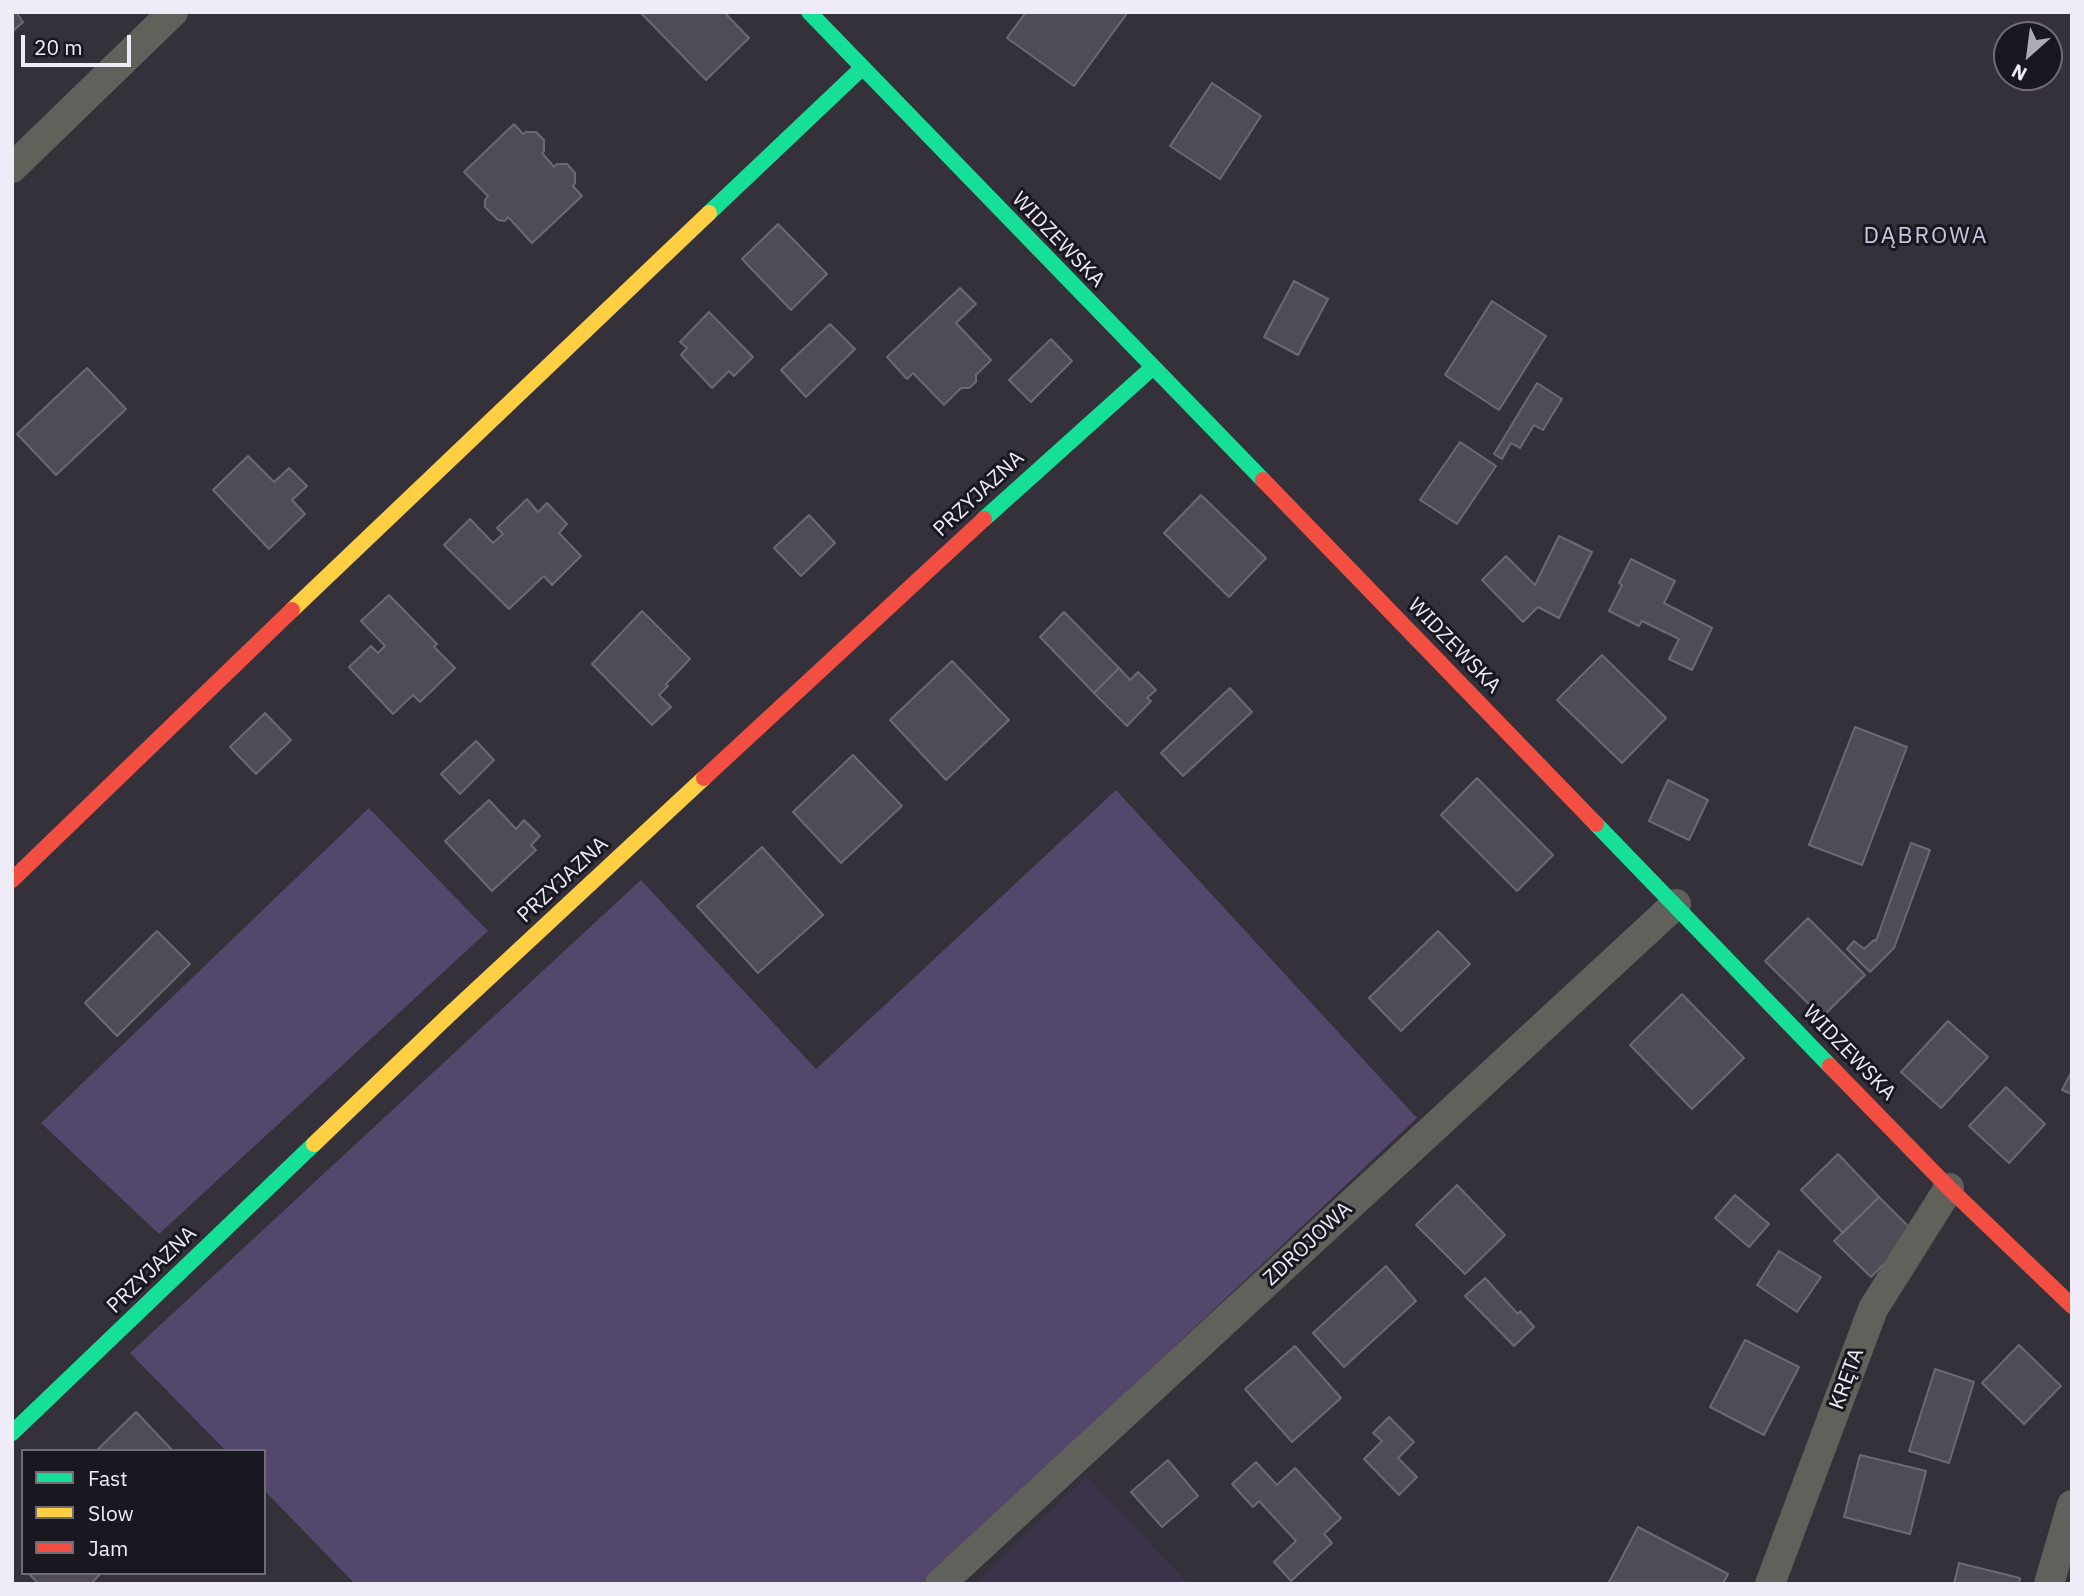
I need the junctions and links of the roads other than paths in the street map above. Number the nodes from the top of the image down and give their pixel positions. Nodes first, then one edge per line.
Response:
1 (173, 12) edge
2 (809, 12) edge
3 (862, 68) junction
4 (12, 168) edge
5 (1152, 368) junction
6 (12, 880) edge
7 (1676, 904) junction
8 (1949, 1188) junction
9 (2072, 1306) edge
10 (12, 1433) edge
11 (2072, 1505) edge
12 (940, 1584) edge
13 (1770, 1584) edge
14 (2049, 1584) edge

1 - 4 street
2 - 3 street, WIDZEWSKA
3 - 5 street, WIDZEWSKA
3 - 6 street
5 - 7 street, WIDZEWSKA
5 - 10 street, PRZYJAZNA
7 - 8 street, WIDZEWSKA
7 - 12 street, ZDROJOWA
8 - 9 street, WIDZEWSKA
8 - 13 street, KRĘTA
11 - 14 street

